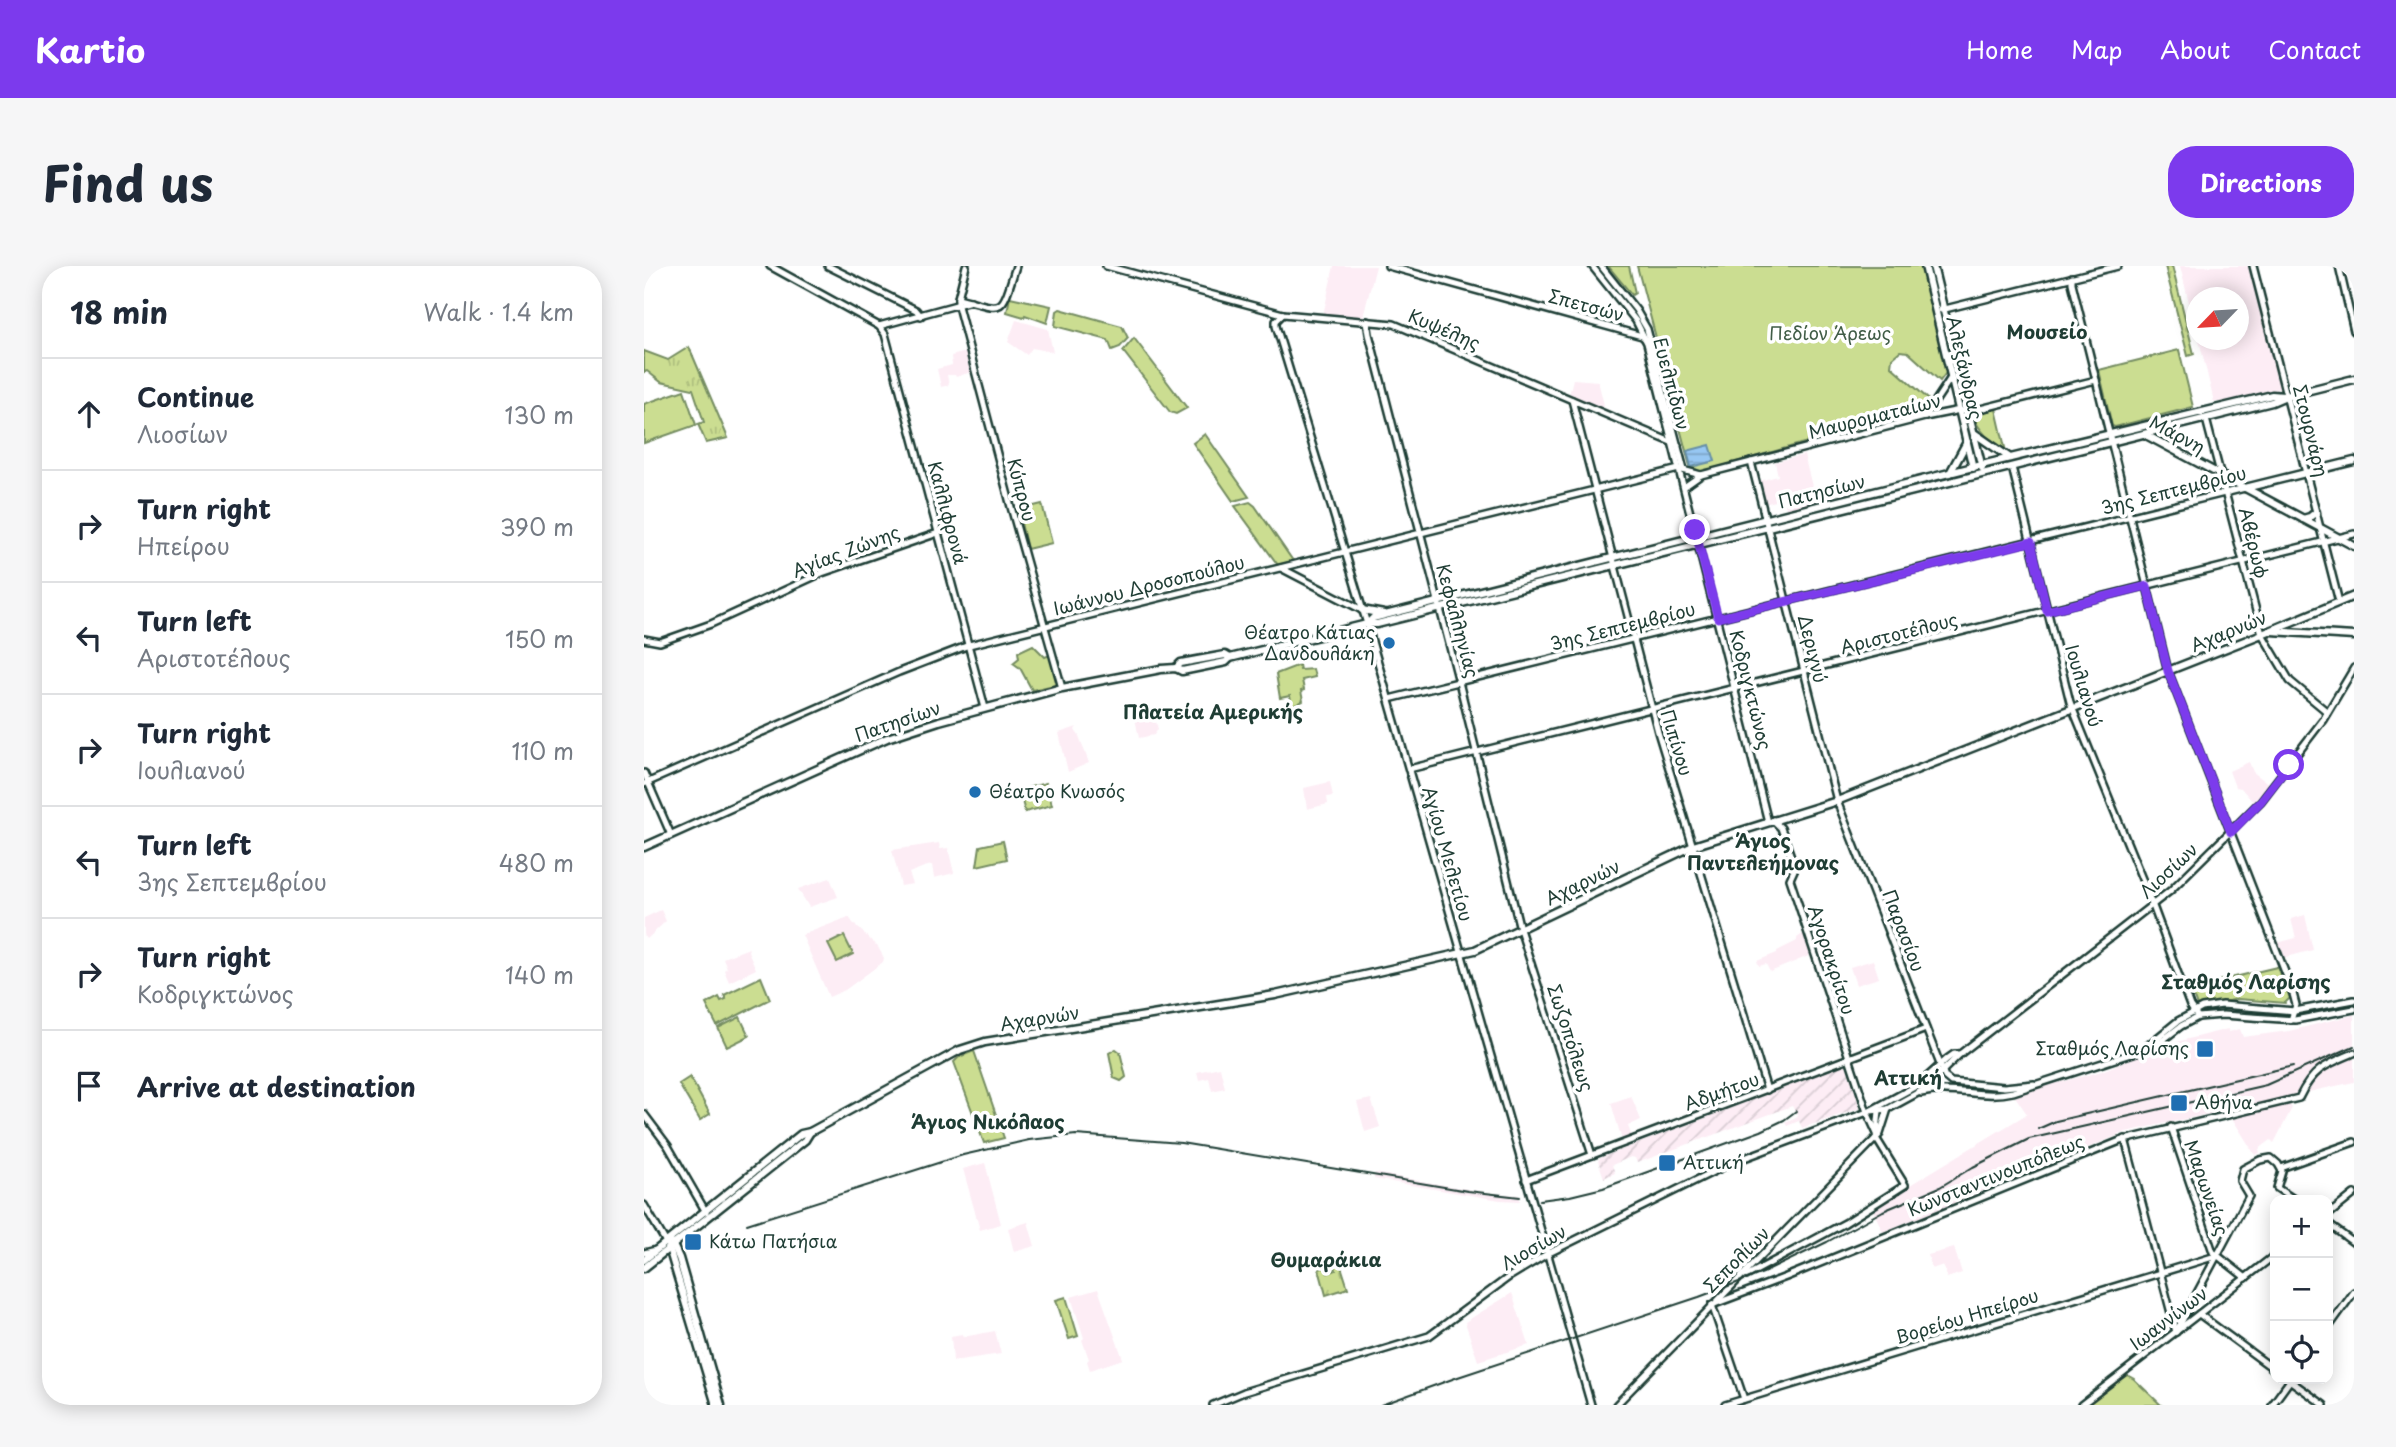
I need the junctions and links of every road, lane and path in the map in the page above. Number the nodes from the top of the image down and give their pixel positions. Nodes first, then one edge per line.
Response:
1 (770, 266) edge
2 (828, 266) edge
3 (966, 266) edge
4 (1016, 266) edge
5 (1106, 266) edge
6 (1388, 266) edge
7 (1592, 266) edge
8 (1601, 266) edge
9 (1925, 266) edge
10 (1933, 266) edge
11 (2118, 266) edge
12 (2253, 266) edge
13 (2339, 266) edge
14 (2072, 277) junction
15 (958, 298) junction
16 (971, 301) junction
17 (958, 306) junction
18 (1940, 310) junction
19 (1283, 314) junction
20 (920, 316) junction
21 (1367, 321) junction
22 (879, 326) junction
23 (2354, 331) edge
24 (1645, 338) junction
25 (1652, 344) junction
26 (1952, 376) junction
27 (2354, 379) edge
28 (2096, 380) junction
29 (2286, 396) junction
30 (1572, 400) junction
31 (1964, 411) junction
32 (1925, 417) junction
33 (2206, 419) junction
34 (2135, 428) junction
35 (2167, 429) junction
36 (1973, 432) junction
37 (2145, 434) junction
38 (2109, 435) junction
39 (1967, 442) junction
40 (2111, 442) junction
41 (1675, 444) junction
42 (2167, 446) junction
43 (2010, 458) junction
44 (2354, 461) edge
45 (1751, 462) junction
46 (1981, 465) junction
47 (1973, 467) junction
48 (2012, 467) junction
49 (1682, 470) junction
50 (1950, 473) junction
51 (2306, 473) junction
52 (1983, 474) junction
53 (1701, 475) junction
54 (2221, 475) junction
55 (1975, 476) junction
56 (1684, 487) junction
57 (2245, 488) junction
58 (1595, 490) junction
59 (2225, 493) junction
60 (2316, 512) junction
61 (2129, 516) junction
62 (2303, 519) junction
63 (1766, 524) junction
64 (2319, 527) junction
65 (938, 533) junction
66 (1419, 534) junction
67 (2354, 534) edge
68 (2339, 538) junction
69 (1698, 541) junction
70 (2031, 542) junction
71 (2323, 542) junction
72 (2354, 546) edge
73 (1344, 552) junction
74 (1614, 562) junction
75 (2243, 562) junction
76 (1281, 568) junction
77 (2147, 586) junction
78 (2354, 596) edge
79 (1786, 602) junction
80 (2339, 602) junction
81 (1438, 606) junction
82 (1362, 610) junction
83 (2047, 611) junction
84 (1393, 613) junction
85 (2304, 616) junction
86 (1718, 618) junction
87 (1367, 624) junction
88 (1045, 626) junction
89 (2269, 631) junction
90 (2262, 634) junction
91 (2309, 634) junction
92 (2354, 636) edge
93 (644, 639) edge
94 (1634, 639) junction
95 (968, 645) junction
96 (2354, 668) edge
97 (1804, 671) junction
98 (2168, 671) junction
99 (1459, 682) junction
100 (1062, 688) junction
101 (1735, 689) junction
102 (1389, 699) junction
103 (985, 708) junction
104 (2072, 709) junction
105 (1651, 710) junction
106 (2327, 712) junction
107 (1477, 753) junction
108 (1409, 769) junction
109 (644, 773) edge
110 (646, 783) edge
111 (1837, 801) junction
112 (1770, 821) junction
113 (2231, 832) junction
114 (671, 835) junction
115 (1693, 846) junction
116 (644, 847) edge
117 (2153, 906) junction
118 (1520, 929) junction
119 (1461, 953) junction
120 (2354, 1000) edge
121 (2354, 1009) edge
122 (2295, 1011) junction
123 (2193, 1012) junction
124 (2199, 1017) junction
125 (2291, 1020) junction
126 (1926, 1028) junction
127 (2143, 1049) junction
128 (2354, 1053) edge
129 (1849, 1058) junction
130 (1942, 1069) junction
131 (2034, 1084) junction
132 (1767, 1090) junction
133 (1918, 1093) junction
134 (1879, 1107) junction
135 (1888, 1109) junction
136 (1869, 1111) junction
137 (644, 1114) edge
138 (2171, 1127) junction
139 (1877, 1136) junction
140 (2125, 1139) junction
141 (2354, 1142) edge
142 (1592, 1155) junction
143 (2281, 1168) junction
144 (1526, 1180) junction
145 (1905, 1185) joint
146 (2354, 1194) edge
147 (2288, 1195) edge
148 (644, 1205) edge
149 (2333, 1210) edge
150 (708, 1215) junction
151 (2333, 1228) edge
152 (2354, 1243) edge
153 (670, 1245) junction
154 (659, 1250) junction
155 (644, 1253) edge
156 (1547, 1254) junction
157 (2216, 1256) junction
158 (2271, 1258) edge
159 (657, 1259) junction
160 (644, 1260) edge
161 (675, 1264) junction
162 (644, 1268) edge
163 (2160, 1273) junction
164 (2246, 1278) junction
165 (1740, 1279) junction
166 (2354, 1292) edge
167 (1712, 1305) junction
168 (2199, 1314) junction
169 (2185, 1315) junction
170 (2171, 1316) junction
171 (2333, 1321) edge
172 (2176, 1332) junction
173 (2270, 1366) edge
174 (2287, 1384) edge
175 (2297, 1384) edge
176 (1744, 1399) junction
177 (718, 1405) edge
178 (1213, 1405) edge
179 (1591, 1405) edge
180 (1616, 1405) edge
181 (1725, 1405) edge
182 (2081, 1405) edge
183 (2272, 1405) edge
184 (2324, 1405) edge

1 - 22 street
2 - 20 street
3 - 15 street, Κύπρου
4 - 16 street
5 - 19 street, Κυψέλης
6 - 24 street, Σπετσών
7 - 24 street, Ευελπίδων
8 - 25 street, Ευελπίδων
9 - 18 main road, Αλεξάνδρας
10 - 18 main road, Αλεξάνδρας
11 - 14 street
12 - 29 street, Στουρνάρη
13 - 23 street
14 - 18 street
14 - 28 street
15 - 16 street
15 - 17 street, Κύπρου
16 - 17 street
17 - 20 street
17 - 88 street, Κύπρου
18 - 26 main road, Αλεξάνδρας
18 - 31 main road, Αλεξάνδρας
19 - 21 street, Κυψέλης
19 - 73 street, Αγίου Μελετίου
20 - 22 street
21 - 30 street, Κυψέλης
21 - 66 street, Κεφαλληνίας
22 - 65 street, Καλλιφρονά
24 - 25 street, Σπετσών
24 - 41 street, Ευελπίδων
25 - 41 street, Ευελπίδων
26 - 31 main road, Αλεξάνδρας
26 - 32 street
27 - 29 main road, Πατησίων
28 - 31 street, Μαυροματαίων
28 - 38 street
29 - 33 main road, Πατησίων
29 - 34 main road, Πατησίων
29 - 51 street, Στουρνάρη
30 - 41 street, Κυψέλης
30 - 58 street, Πιπίνου
31 - 32 street, Μαυροματαίων
31 - 36 main road, Αλεξάνδρας
31 - 39 main road, Αλεξάνδρας
32 - 45 street, Μαυροματαίων
33 - 35 main road, Πατησίων
33 - 54 street, Αβέρωφ
34 - 37 main road, Μάρνη
34 - 38 main road, Πατησίων
35 - 37 main road, Πατησίων
35 - 42 main road
36 - 43 main road
36 - 46 main road, Αλεξάνδρας
37 - 40 main road, Πατησίων
37 - 42 main road, Μάρνη
38 - 40 street
38 - 43 main road, Πατησίων
39 - 47 main road, Αλεξάνδρας
39 - 50 main road
40 - 48 main road, Πατησίων
40 - 61 street
41 - 49 street, Κοδριγκτώνος
42 - 54 main road, Μάρνη
43 - 46 main road, Πατησίων
44 - 51 main road, 3ης Σεπτεμβρίου
45 - 53 street, Μαυροματαίων
45 - 63 street, Δεριγνύ
46 - 47 main road, Πατησίων
46 - 52 main road, Αλεξάνδρας
47 - 50 main road, Πατησίων
47 - 55 main road, Αλεξάνδρας
48 - 52 main road, Πατησίων
48 - 70 street, Ιουλιανού
49 - 53 street
49 - 56 street, Κοδριγκτώνος
49 - 58 street, Ιωάννου Δροσοπούλου
50 - 63 main road, Πατησίων
51 - 57 main road, 3ης Σεπτεμβρίου
51 - 60 street, Στουρνάρη
52 - 55 main road, Πατησίων
53 - 56 street, Μαυροματαίων
54 - 57 main road, Μάρνη
54 - 59 street, Αβέρωφ
55 - 63 main road, Πατησίων
56 - 69 street, Κοδριγκτώνος
57 - 59 street, 3ης Σεπτεμβρίου
57 - 62 main road, Μάρνη
58 - 66 street, Ιωάννου Δροσοπούλου
58 - 74 street, Πιπίνου
59 - 61 street, 3ης Σεπτεμβρίου
59 - 75 street, Αβέρωφ
60 - 62 main road
60 - 64 street, Στουρνάρη
61 - 70 street, 3ης Σεπτεμβρίου
61 - 77 street
62 - 64 main road, Μάρνη
63 - 69 main road, Πατησίων
63 - 79 street, Δεριγνύ
64 - 68 main road, Μάρνη
64 - 71 street, Στουρνάρη
65 - 93 street, Αγίας Ζώνης
65 - 95 street, Καλλιφρονά
66 - 73 street, Ιωάννου Δροσοπούλου
66 - 81 street, Κεφαλληνίας
67 - 68 street, Αριστοτέλους
68 - 71 street, Αριστοτέλους
68 - 72 main road, Μάρνη
69 - 74 main road, Πατησίων
69 - 86 street, Κοδριγκτώνος
70 - 79 street, 3ης Σεπτεμβρίου
70 - 83 street, Ιουλιανού
71 - 75 street, Αριστοτέλους
71 - 80 street, Στουρνάρη
73 - 76 street, Ιωάννου Δροσοπούλου
73 - 82 street, Αγίου Μελετίου
74 - 81 main road, Πατησίων
74 - 94 street, Πιπίνου
75 - 77 street, Αριστοτέλους
75 - 90 street, Αβέρωφ
76 - 82 street
76 - 88 street, Ιωάννου Δροσοπούλου
77 - 83 street, Αριστοτέλους
77 - 98 street
78 - 80 main road, Αχαρνών
79 - 86 street, 3ης Σεπτεμβρίου
79 - 97 street, Δεριγνύ
80 - 85 main road, Αχαρνών
81 - 84 main road, Πατησίων
81 - 87 main road, Πατησίων
81 - 99 street, Κεφαλληνίας
82 - 84 main road
82 - 87 street, Αγίου Μελετίου
83 - 97 street, Αριστοτέλους
83 - 104 street, Ιουλιανού
84 - 87 main road, Πατησίων
85 - 89 main road, Αχαρνών
85 - 91 main road
86 - 94 street, 3ης Σεπτεμβρίου
86 - 101 street, Κοδριγκτώνος
87 - 100 main road, Πατησίων
87 - 102 street, Αγίου Μελετίου
88 - 95 street, Ιωάννου Δροσοπούλου
88 - 100 street, Κύπρου
89 - 90 main road, Αχαρνών
89 - 91 main road
90 - 98 main road, Αχαρνών
90 - 106 street, Αβέρωφ
91 - 92 main road
94 - 99 street, 3ης Σεπτεμβρίου
94 - 105 street, Πιπίνου
95 - 103 street, Καλλιφρονά
95 - 110 street, Ιωάννου Δροσοπούλου
96 - 106 street, Λιοσίων
97 - 101 street, Αριστοτέλους
97 - 111 street, Δεριγνύ
98 - 104 main road, Αχαρνών
98 - 113 street
99 - 102 street, 3ης Σεπτεμβρίου
99 - 107 street, Κεφαλληνίας
100 - 103 main road, Πατησίων
101 - 105 street, Αριστοτέλους
101 - 112 street, Κοδριγκτώνος
102 - 108 street, Αγίου Μελετίου
103 - 114 main road, Πατησίων
104 - 111 main road, Αχαρνών
104 - 117 street, Ιουλιανού
105 - 107 street, Αριστοτέλους
105 - 115 street, Πιπίνου
106 - 113 street, Λιοσίων
107 - 108 street, Αριστοτέλους
107 - 118 street, Κεφαλληνίας
108 - 119 street, Αγίου Μελετίου
109 - 110 street
110 - 114 street
111 - 112 main road, Αχαρνών
111 - 126 street, Παρασίου
112 - 115 main road, Αχαρνών
112 - 129 street, Αγορακρίτου
113 - 117 street, Λιοσίων
113 - 122 street
114 - 116 main road, Πατησίων
115 - 118 main road, Αχαρνών
115 - 132 street, Πιπίνου
117 - 123 street, Ιουλιανού
117 - 130 street, Λιοσίων
118 - 119 main road, Αχαρνών
118 - 142 street, Σωζοπόλεως
119 - 144 street, Αγίου Μελετίου
119 - 150 main road, Αχαρνών
120 - 122 street
121 - 125 street
122 - 123 street
122 - 125 street
123 - 124 street
123 - 127 street
124 - 125 street
124 - 127 street
126 - 129 street, Αδμήτου
126 - 130 street, Παρασίου
127 - 131 street
128 - 138 street, Κωνσταντινουπόλεως
129 - 132 street, Αδμήτου
129 - 136 street, Αγορακρίτου
130 - 131 street
130 - 133 street, Λιοσίων
130 - 134 street, Λιοσίων
131 - 133 street
132 - 142 street, Αδμήτου
133 - 135 street, Λιοσίων
134 - 135 street, Λιοσίων
134 - 136 street, Λιοσίων
134 - 139 street
135 - 139 street, Σεπολίων
136 - 139 street, Αγορακρίτου
136 - 156 street, Λιοσίων
137 - 150 street
138 - 140 street, Κωνσταντινουπόλεως
138 - 157 street, Μαρωνείας
139 - 145 street, Αγορακρίτου
139 - 165 street, Σεπολίων
140 - 163 street
140 - 167 street, Κωνσταντινουπόλεως
141 - 143 street
142 - 144 street, Αδμήτου
143 - 147 street
143 - 157 street
144 - 156 street, Αγίου Μελετίου
145 - 165 street, Κωνσταντινουπόλεως
146 - 149 street
148 - 153 street
150 - 153 main road, Αχαρνών
151 - 152 street
153 - 154 main road, Αχαρνών
153 - 159 main road, Αχαρνών
153 - 161 main road
153 - 177 main road
154 - 155 street
154 - 160 main road, Αχαρνών
156 - 178 street, Λιοσίων
156 - 179 street, Αγίου Μελετίου
157 - 163 street, Βορείου Ηπείρου
157 - 164 street
157 - 169 street
158 - 164 street, Ιωαννίνων
159 - 161 main road
159 - 162 main road, Αχαρνών
161 - 177 main road
163 - 170 street
163 - 176 street, Βορείου Ηπείρου
164 - 168 street, Ιωαννίνων
165 - 167 street, Σεπολίων
166 - 171 street
167 - 176 street
167 - 180 street, Σεπολίων
168 - 169 street
168 - 172 street, Ιωαννίνων
168 - 173 street
169 - 170 street
169 - 172 street
170 - 172 street
172 - 182 street, Ιωαννίνων
174 - 183 street
175 - 184 street
176 - 181 street, Βορείου Ηπείρου

